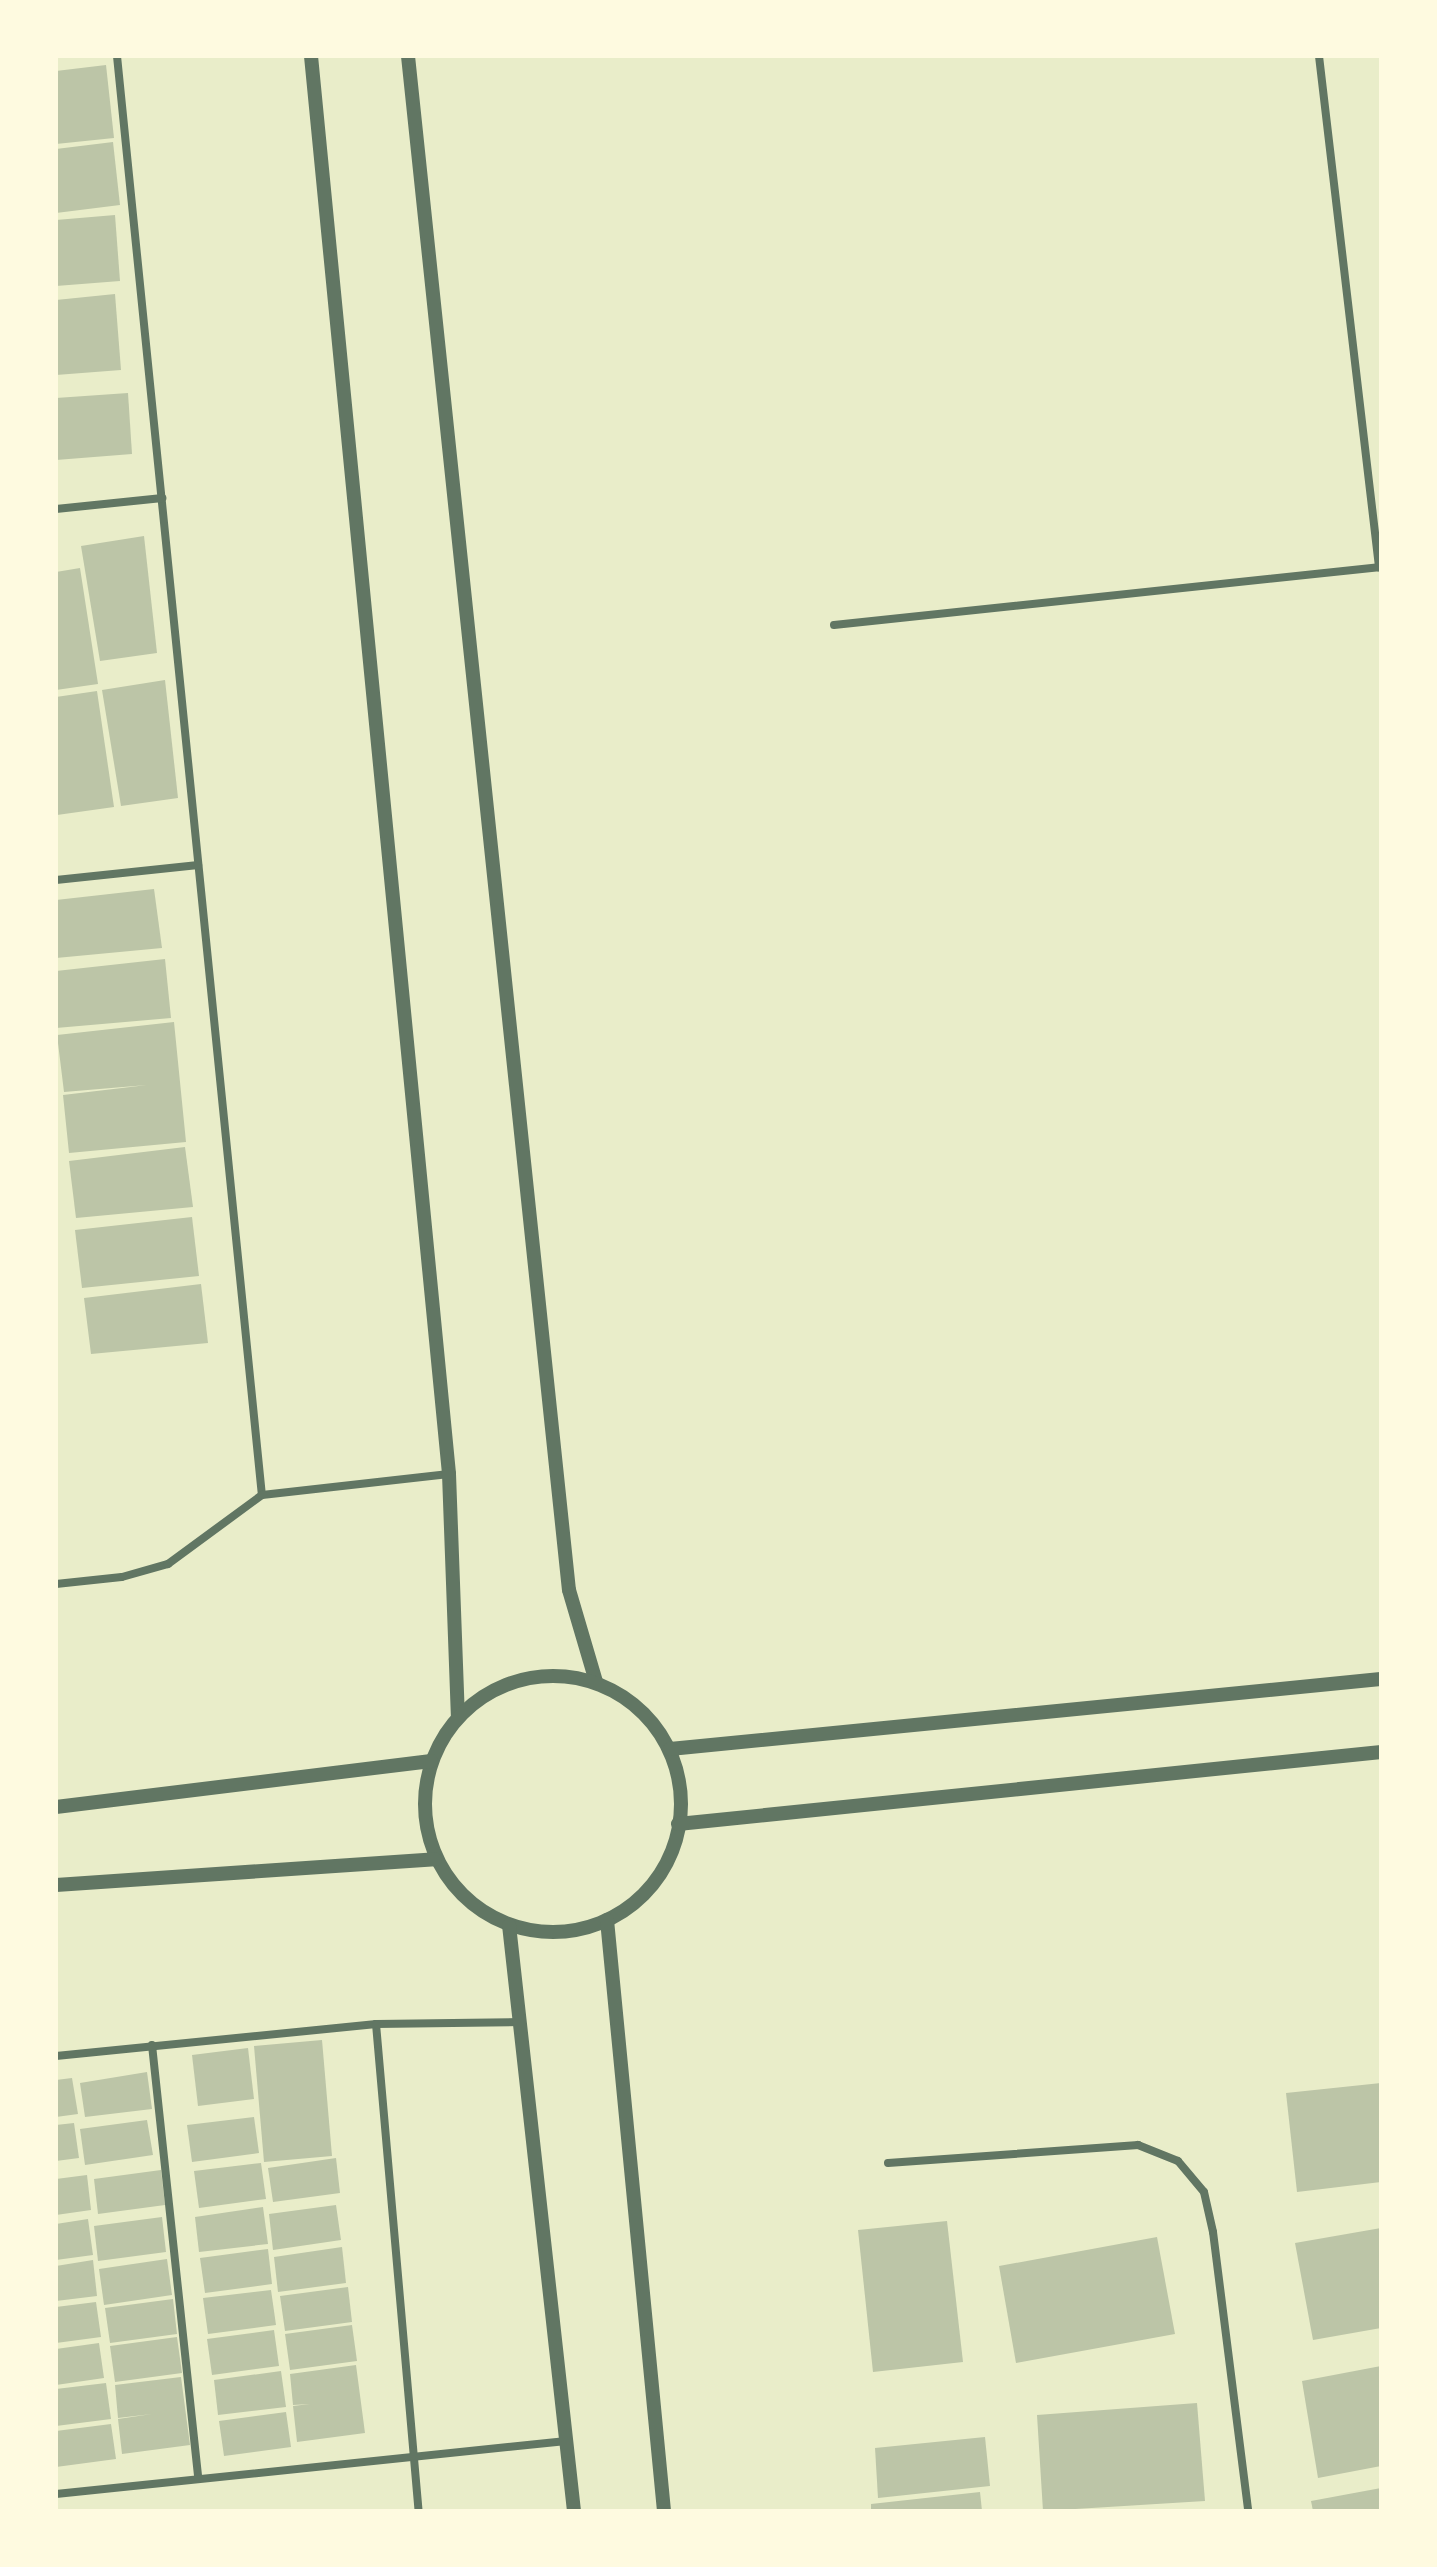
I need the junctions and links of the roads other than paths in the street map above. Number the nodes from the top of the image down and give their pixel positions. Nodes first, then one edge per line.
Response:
1 (117, 56) edge
2 (311, 56) edge
3 (408, 56) edge
4 (1319, 56) edge
5 (162, 498) junction
6 (56, 509) edge
7 (1380, 567) edge
8 (834, 625) dead end
9 (198, 865) junction
10 (56, 880) edge
11 (449, 1474) junction
12 (262, 1495) junction
13 (56, 1584) edge
14 (1381, 1679) edge
15 (596, 1682) junction
16 (458, 1717) junction
17 (670, 1749) junction
18 (1381, 1752) edge
19 (431, 1761) junction
20 (56, 1807) edge
21 (678, 1824) junction
22 (435, 1859) junction
23 (56, 1885) edge
24 (607, 1920) junction
25 (509, 1925) junction
26 (521, 2022) junction
27 (376, 2024) junction
28 (152, 2045) junction
29 (56, 2056) edge
30 (888, 2163) dead end
31 (566, 2441) junction
32 (414, 2456) junction
33 (198, 2479) junction
34 (56, 2494) edge
35 (419, 2511) edge
36 (574, 2511) edge
37 (664, 2511) edge
38 (1248, 2511) edge

1 - 5 street
2 - 11 street
3 - 15 street
4 - 7 street
5 - 6 street
5 - 9 street
7 - 8 street
9 - 10 street
9 - 12 street
11 - 12 street
11 - 16 street
12 - 13 street
14 - 17 street
15 - 16 street
15 - 17 street
16 - 19 street
17 - 21 street
18 - 21 street
19 - 20 street
19 - 22 street
21 - 24 street
22 - 23 street
22 - 25 street
24 - 25 street
24 - 37 street
25 - 26 street
26 - 27 street
26 - 31 street
27 - 28 street
27 - 32 street
28 - 29 street
28 - 33 street
30 - 38 street
31 - 32 street
31 - 36 street
32 - 33 street
32 - 35 street
33 - 34 street

